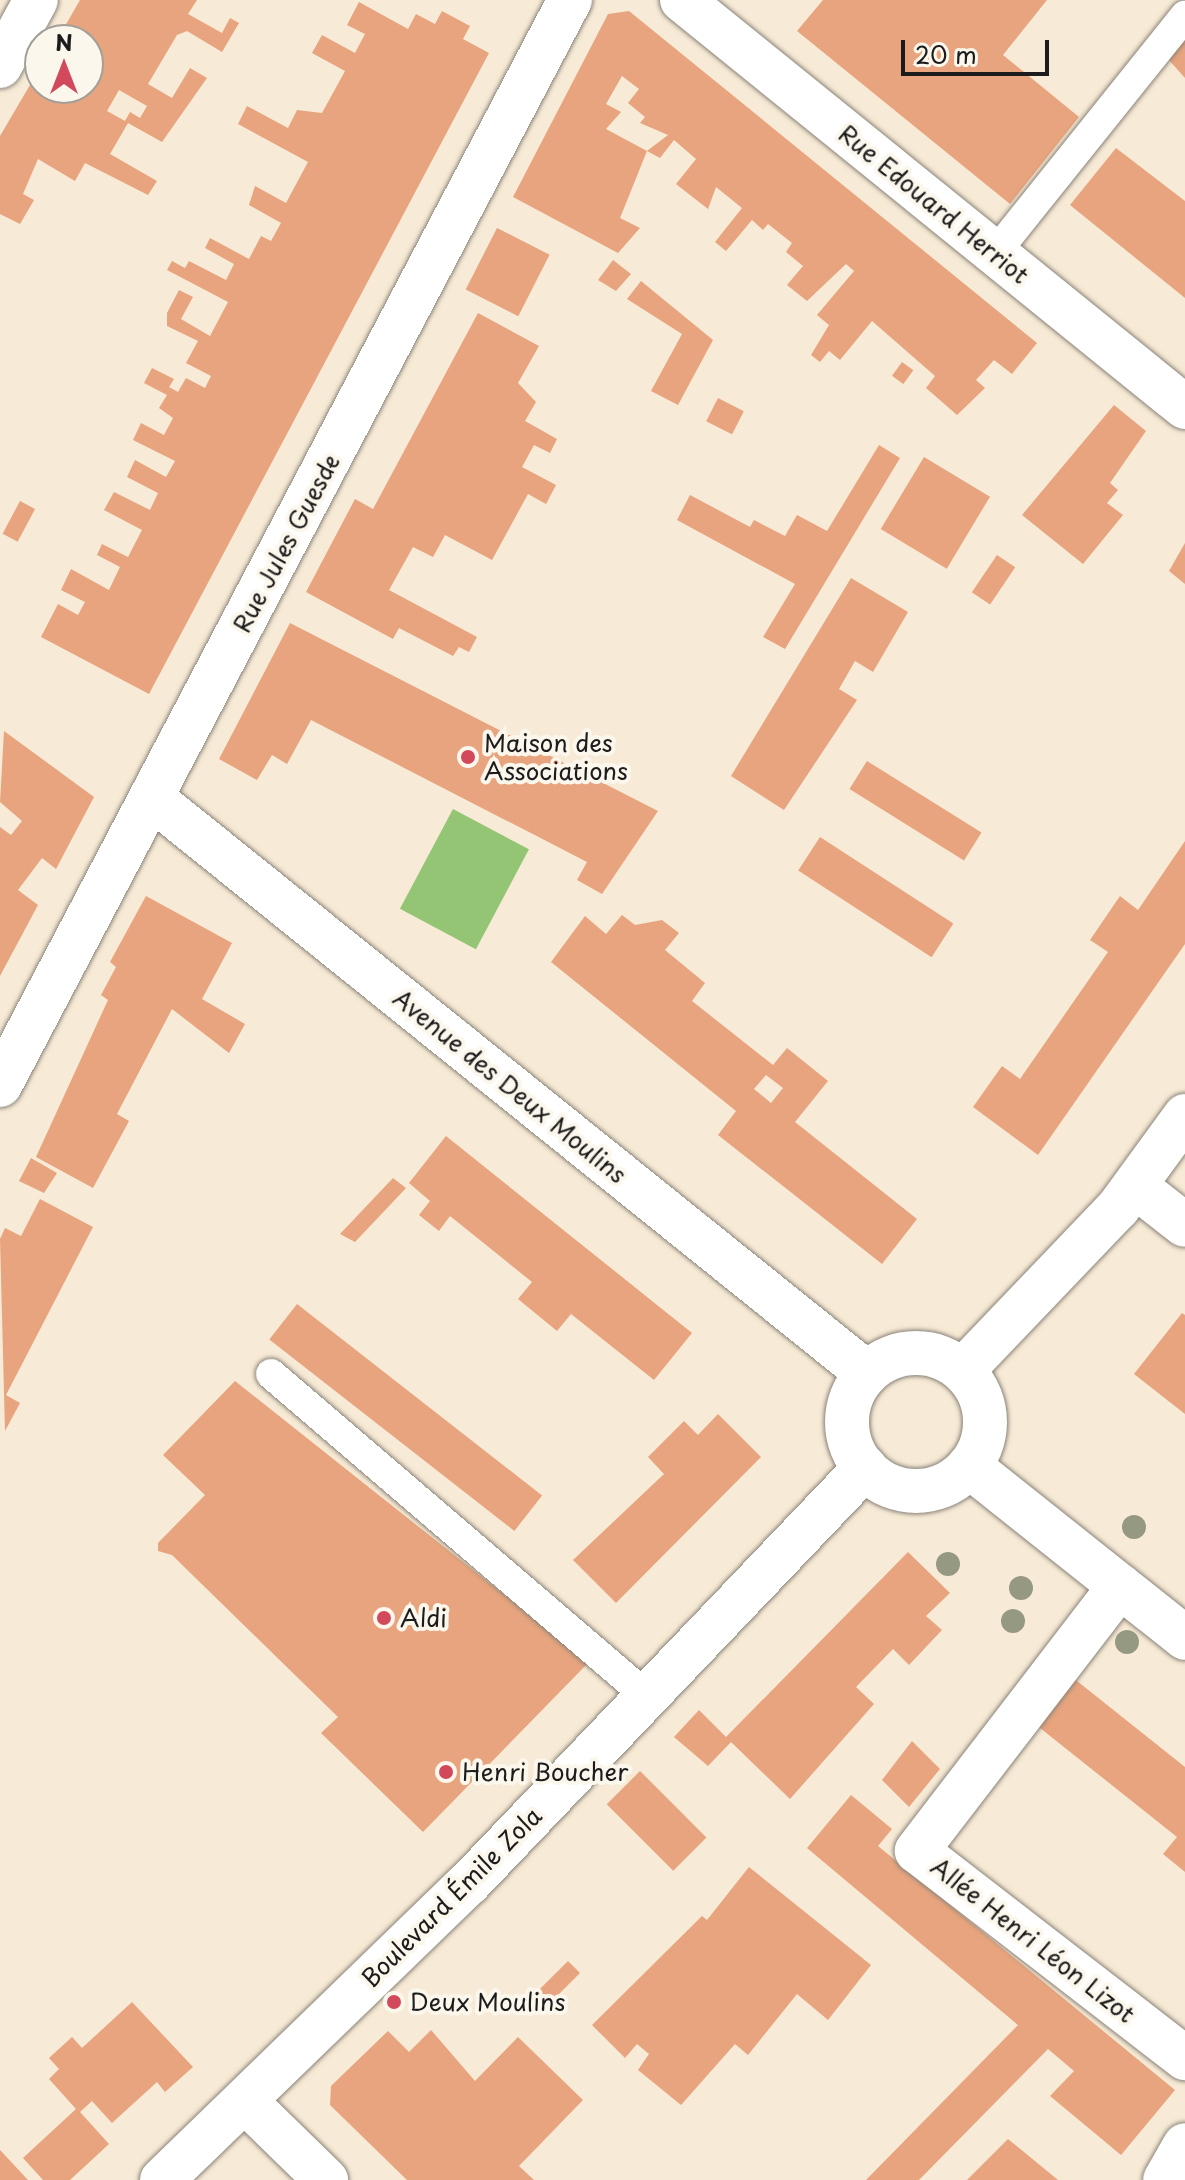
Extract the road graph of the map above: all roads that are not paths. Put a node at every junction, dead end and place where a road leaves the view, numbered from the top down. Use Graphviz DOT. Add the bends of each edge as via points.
graph roads {
  1 [pos="36,0"];
  2 [pos="570,0"];
  3 [pos="682,0"];
  4 [pos="1185,16"];
  5 [pos="0,66"];
  6 [pos="995,253"];
  7 [pos="1185,407"];
  8 [pos="153,799"];
  9 [pos="0,1085"];
  10 [pos="1185,1116"];
  11 [pos="1135,1186"];
  12 [pos="1185,1225"];
  13 [pos="963,1370"];
  14 [pos="867,1373"];
  15 [pos="271,1374"];
  16 [pos="969,1466"];
  17 [pos="865,1468"];
  18 [pos="1120,1586"];
  19 [pos="1185,1638"];
  20 [pos="649,1698"];
  21 [pos="1185,2058"];
  22 [pos="246,2102"];
  23 [pos="1185,2145"];
  24 [pos="162,2180"];
  25 [pos="326,2180"];
  26 [pos="1165,2180"];
  1 -- 5 [label="street"];
  2 -- 8 [label="street, Rue Jules Guesde"];
  3 -- 6 [label="street, Rue Edouard Herriot"];
  4 -- 6 [label="lane"];
  6 -- 7 [label="street, Rue Edouard Herriot"];
  8 -- 9 [label="street, Rue Jules Guesde"];
  8 -- 14 [label="street, Avenue des Deux Moulins"];
  10 -- 11 [label="street"];
  11 -- 12 [label="street"];
  11 -- 13 [label="street"];
  13 -- 14 [label="street" via="920,1352 897,1355"];
  13 -- 16 [label="street" via="982,1399 986,1423"];
  14 -- 17 [label="street" via="850,1403 847,1426"];
  15 -- 20 [label="lane"];
  16 -- 17 [label="street" via="951,1481 918,1491 884,1483"];
  16 -- 18 [label="street"];
  17 -- 20 [label="street, Boulevard Émile Zola"];
  18 -- 19 [label="street"];
  18 -- 21 [label="street, Allée Henri Léon Lizot" via="917,1851"];
  20 -- 22 [label="street, Boulevard Émile Zola"];
  22 -- 24 [label="street, Boulevard Émile Zola"];
  22 -- 25 [label="street"];
  23 -- 26 [label="street"];
}
